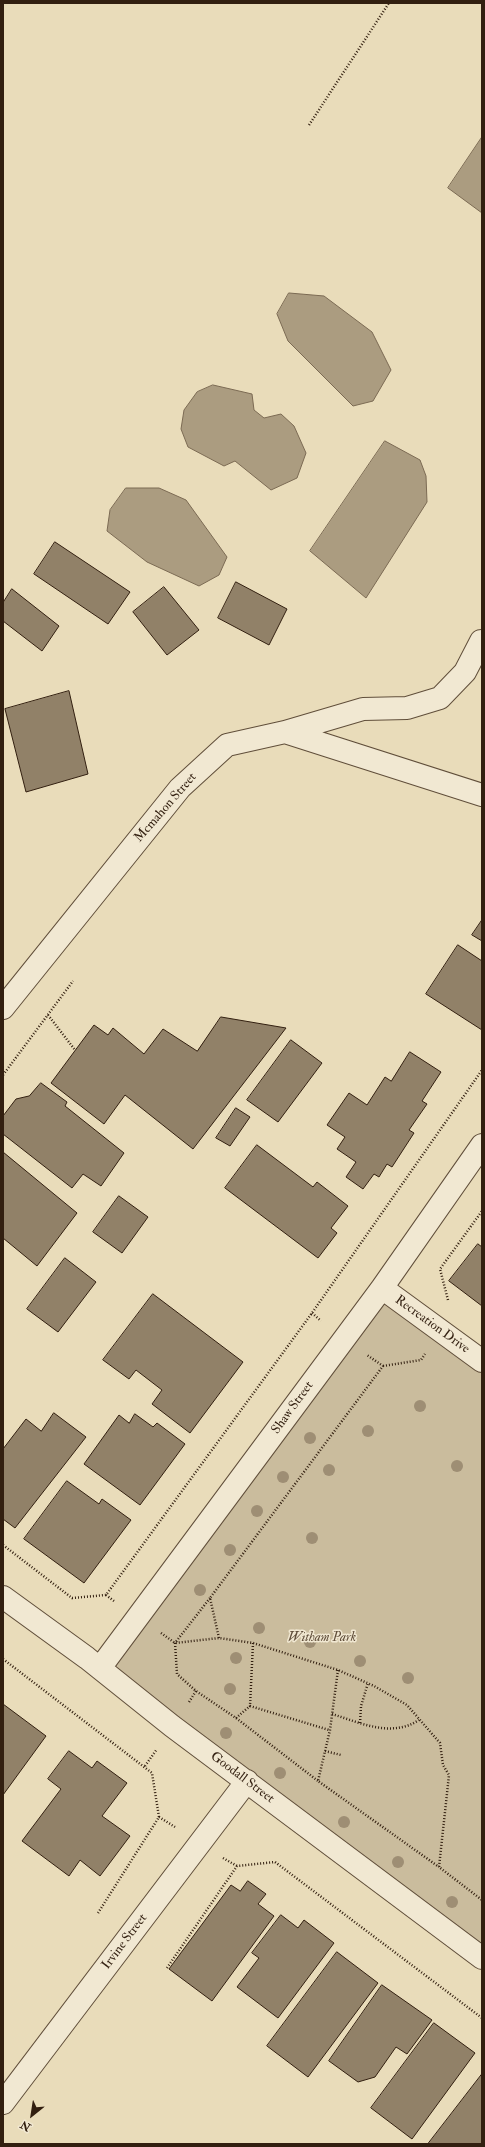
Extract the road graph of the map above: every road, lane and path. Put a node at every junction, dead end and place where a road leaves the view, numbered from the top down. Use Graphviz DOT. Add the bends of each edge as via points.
graph roads {
  1 [pos="389,3"];
  2 [pos="309,125"];
  3 [pos="481,641"];
  4 [pos="285,732"];
  5 [pos="482,795"];
  6 [pos="73,981"];
  7 [pos="3,1008"];
  8 [pos="48,1015"];
  9 [pos="75,1050"];
  10 [pos="482,1070"];
  11 [pos="3,1075"];
  12 [pos="482,1146"];
  13 [pos="482,1212"];
  14 [pos="382,1288"];
  15 [pos="449,1305"];
  16 [pos="441,1332"];
  17 [pos="344,1338"];
  18 [pos="482,1361"];
  19 [pos="382,1366"];
  20 [pos="3,1546"];
  21 [pos="3,1597"];
  22 [pos="210,1598"];
  23 [pos="139,1618"];
  24 [pos="220,1638"];
  25 [pos="175,1643"];
  26 [pos="253,1643"];
  27 [pos="3,1659"];
  28 [pos="100,1668"];
  29 [pos="338,1670"];
  30 [pos="368,1683"];
  31 [pos="250,1706"];
  32 [pos="332,1714"];
  33 [pos="236,1718"];
  34 [pos="419,1720"];
  35 [pos="360,1723"];
  36 [pos="330,1730"];
  37 [pos="325,1751"];
  38 [pos="341,1755"];
  39 [pos="247,1781"];
  40 [pos="318,1782"];
  41 [pos="439,1866"];
  42 [pos="482,1900"];
  43 [pos="98,1913"];
  44 [pos="482,1958"];
  45 [pos="167,1968"];
  46 [pos="482,2018"];
  47 [pos="3,2103"];
  1 -- 2 [label="path"];
  3 -- 4 [label="street, Mcmahon Street" via="465,672 440,698 407,708 363,709"];
  4 -- 5 [label="street"];
  4 -- 7 [label="street, Mcmahon Street" via="227,745 180,788"];
  6 -- 8 [label="path"];
  8 -- 9 [label="path"];
  8 -- 11 [label="path"];
  10 -- 20 [label="path" via="312,1313 106,1595 72,1598"];
  12 -- 14 [label="street, Shaw Street"];
  13 -- 15 [label="path" via="440,1269"];
  14 -- 16 [label="street, Recreation Drive"];
  14 -- 17 [label="street, Shaw Street"];
  16 -- 18 [label="street, Recreation Drive"];
  16 -- 19 [label="path" via="421,1360"];
  17 -- 19 [label="path"];
  17 -- 23 [label="street, Shaw Street"];
  19 -- 22 [label="path"];
  21 -- 28 [label="street, Goodall Street"];
  22 -- 24 [label="path"];
  22 -- 25 [label="path"];
  23 -- 25 [label="path"];
  23 -- 28 [label="street, Shaw Street"];
  24 -- 25 [label="path"];
  24 -- 26 [label="path"];
  25 -- 33 [label="path" via="177,1674 196,1691"];
  26 -- 29 [label="path"];
  26 -- 31 [label="path"];
  27 -- 43 [label="path" via="152,1773 159,1817"];
  28 -- 39 [label="street, Goodall Street" via="172,1726"];
  29 -- 30 [label="path"];
  29 -- 32 [label="path"];
  30 -- 34 [label="path" via="407,1705"];
  30 -- 35 [label="path" via="361,1706"];
  31 -- 33 [label="path"];
  31 -- 36 [label="path"];
  32 -- 35 [label="path"];
  32 -- 36 [label="path"];
  33 -- 40 [label="path"];
  34 -- 35 [label="path" via="402,1728 390,1730"];
  34 -- 41 [label="path" via="440,1743 443,1765 449,1775"];
  36 -- 37 [label="path"];
  37 -- 38 [label="path"];
  37 -- 40 [label="path"];
  39 -- 44 [label="street, Goodall Street"];
  39 -- 47 [label="street, Irvine Street"];
  40 -- 41 [label="path"];
  41 -- 42 [label="path"];
  45 -- 46 [label="path" via="237,1866 275,1862"];
}
